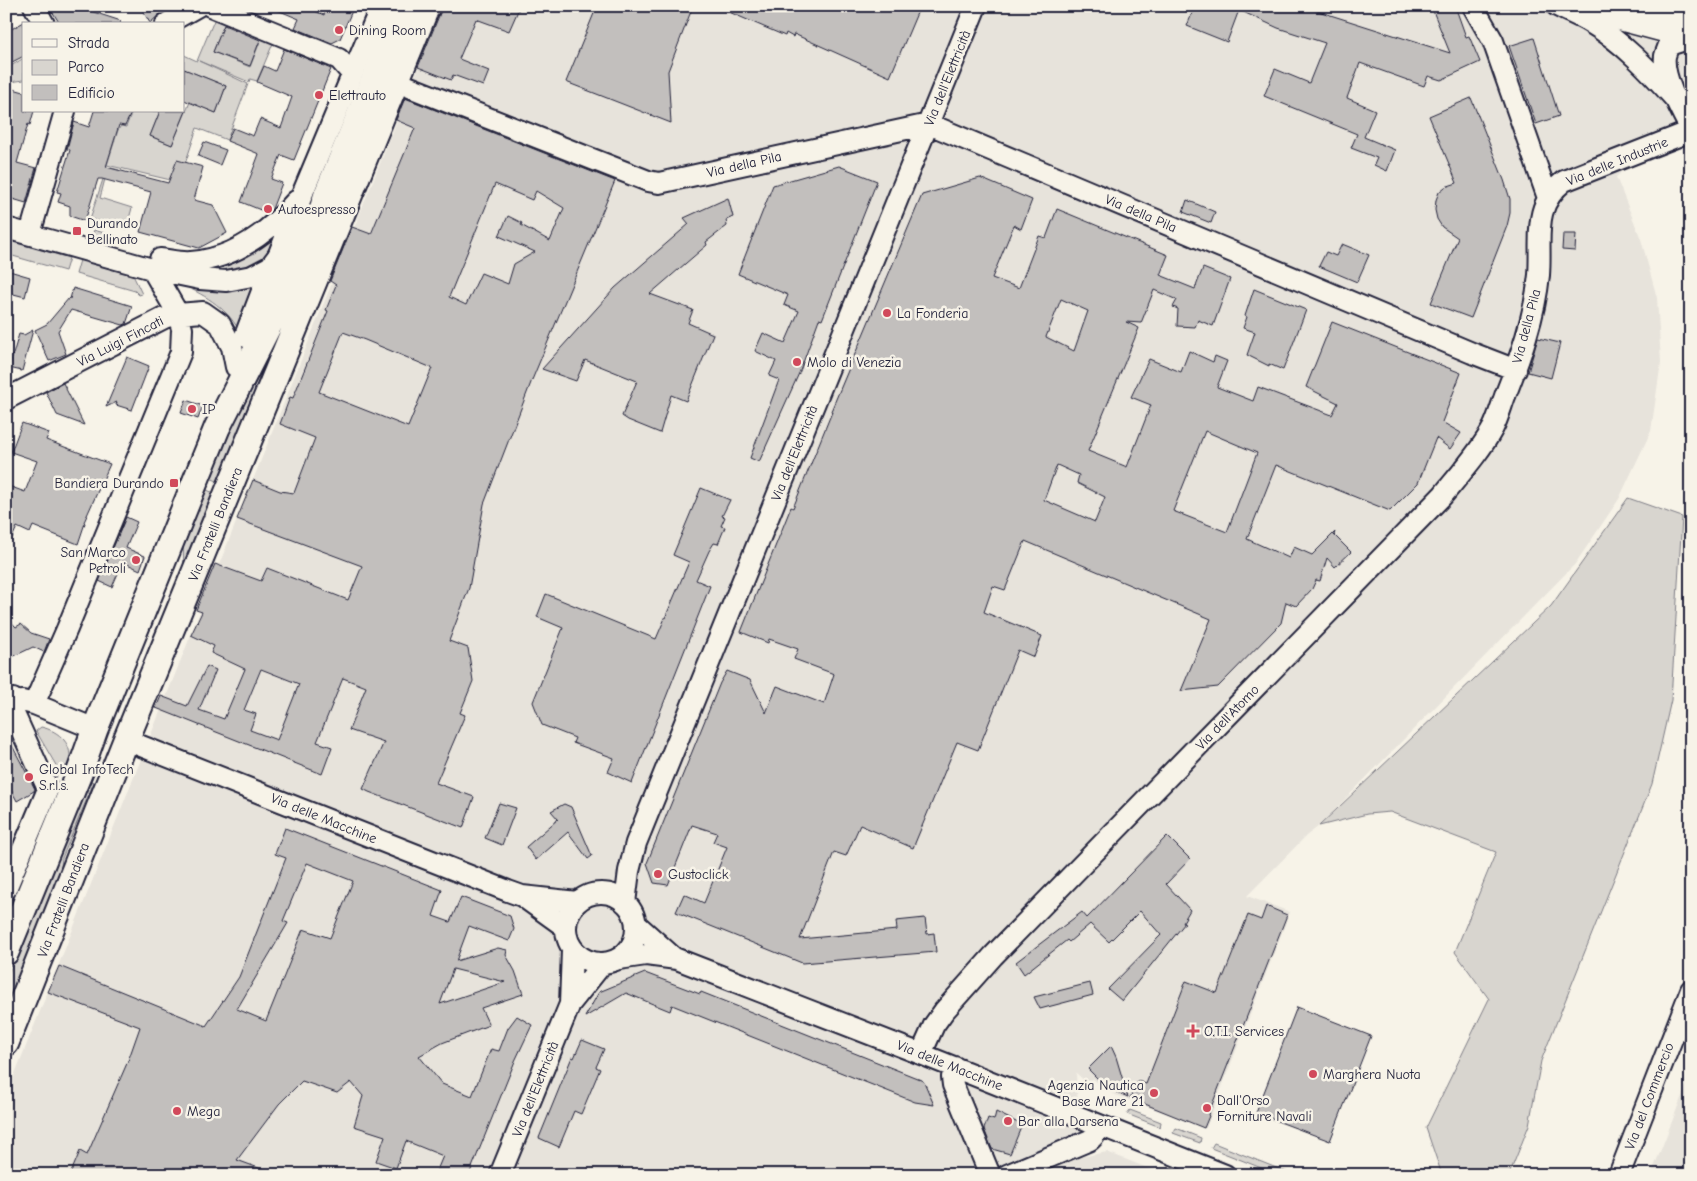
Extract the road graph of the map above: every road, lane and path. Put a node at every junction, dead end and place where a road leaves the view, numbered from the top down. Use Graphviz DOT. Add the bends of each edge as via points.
graph roads {
  1 [pos="34,6"];
  2 [pos="198,6"];
  3 [pos="210,6"];
  4 [pos="381,6"];
  5 [pos="404,6"];
  6 [pos="427,6"];
  7 [pos="976,6"];
  8 [pos="1473,6"];
  9 [pos="1557,6"];
  10 [pos="1582,6"];
  11 [pos="1654,6"];
  12 [pos="1691,16"];
  13 [pos="43,22"];
  14 [pos="170,22"];
  15 [pos="1691,36"];
  16 [pos="352,74"];
  17 [pos="397,82"];
  18 [pos="1676,100"];
  19 [pos="65,112"];
  20 [pos="929,124"];
  21 [pos="1691,130"];
  22 [pos="316,192"];
  23 [pos="1548,198"];
  24 [pos="6,228"];
  25 [pos="30,234"];
  26 [pos="101,255"];
  27 [pos="275,264"];
  28 [pos="152,269"];
  29 [pos="178,314"];
  30 [pos="236,367"];
  31 [pos="1516,370"];
  32 [pos="7,401"];
  33 [pos="217,428"];
  34 [pos="9,697"];
  35 [pos="34,704"];
  36 [pos="95,729"];
  37 [pos="126,740"];
  38 [pos="6,889"];
  39 [pos="522,896"];
  40 [pos="577,902"];
  41 [pos="625,903"];
  42 [pos="636,924"];
  43 [pos="565,927"];
  44 [pos="572,950"];
  45 [pos="6,952"];
  46 [pos="674,958"];
  47 [pos="610,961"];
  48 [pos="1691,990"];
  49 [pos="570,1004"];
  50 [pos="6,1043"];
  51 [pos="921,1054"];
  52 [pos="955,1067"];
  53 [pos="1100,1125"];
  54 [pos="500,1175"];
  55 [pos="990,1175"];
  56 [pos="1007,1175"];
  57 [pos="1225,1175"];
  58 [pos="1619,1175"];
  1 -- 13 [label="street"];
  2 -- 14 [label="street"];
  3 -- 16 [label="street" via="339,59"];
  4 -- 16 [label="street"];
  5 -- 22 [label="main road"];
  6 -- 17 [label="main road, Via Fratelli Bandiera"];
  7 -- 20 [label="street, Via dell'Elettricità"];
  8 -- 23 [label="street" via="1493,41"];
  9 -- 18 [label="street" via="1589,22 1628,51"];
  10 -- 15 [label="highway"];
  11 -- 12 [label="street"];
  15 -- 18 [label="street" via="1669,45 1665,56"];
  16 -- 22 [label="street"];
  17 -- 20 [label="street, Via della Pila" via="659,183"];
  17 -- 37 [label="main road, Via Fratelli Bandiera"];
  18 -- 21 [label="street"];
  19 -- 25 [label="street"];
  20 -- 31 [label="street, Via della Pila"];
  20 -- 41 [label="street, Via dell'Elettricità" via="636,843"];
  21 -- 23 [label="street, Via delle Industrie" via="1564,181"];
  22 -- 26 [label="street" via="251,242 206,260 189,262"];
  22 -- 27 [label="main road"];
  22 -- 33 [label="main road" via="313,238"];
  23 -- 31 [label="street, Via della Pila" via="1541,216 1536,296"];
  24 -- 25 [label="street"];
  25 -- 26 [label="street"];
  26 -- 28 [label="street"];
  27 -- 28 [label="street" via="252,276 226,281"];
  27 -- 30 [label="main road"];
  28 -- 29 [label="street"];
  29 -- 30 [label="street, Via Luigi Fincati" via="204,312 220,324 232,347"];
  29 -- 32 [label="street, Via Luigi Fincati" via="164,318"];
  29 -- 35 [label="street" via="182,329 181,352"];
  30 -- 33 [label="main road"];
  31 -- 51 [label="street, Via dell'Atomo" via="1493,428 1443,496 992,956 944,1011"];
  33 -- 36 [label="main road"];
  34 -- 35 [label="street"];
  34 -- 38 [label="street" via="48,789"];
  35 -- 36 [label="street"];
  36 -- 37 [label="main road"];
  36 -- 45 [label="main road"];
  37 -- 39 [label="street, Via delle Macchine"];
  37 -- 50 [label="main road, Via Fratelli Bandiera"];
  39 -- 40 [label="street, Via delle Macchine"];
  39 -- 43 [label="street, Via delle Macchine"];
  40 -- 41 [label="street" via="591,894 602,893 614,895"];
  40 -- 43 [label="street" via="567,916"];
  41 -- 42 [label="street"];
  42 -- 46 [label="street, Via delle Macchine"];
  42 -- 47 [label="street" via="628,952"];
  43 -- 44 [label="street"];
  44 -- 47 [label="street" via="586,961"];
  44 -- 49 [label="street, Via dell'Elettricità"];
  46 -- 47 [label="street, Via delle Macchine" via="646,955"];
  46 -- 51 [label="street, Via delle Macchine"];
  47 -- 49 [label="street, Via dell'Elettricità"];
  48 -- 58 [label="street, Via del Commercio"];
  49 -- 54 [label="street, Via dell'Elettricità"];
  51 -- 52 [label="street, Via delle Macchine"];
  52 -- 53 [label="street, Via delle Macchine"];
  52 -- 55 [label="street" via="953,1085"];
  53 -- 56 [label="street" via="1090,1140"];
  53 -- 57 [label="street, Via delle Macchine"];
}
